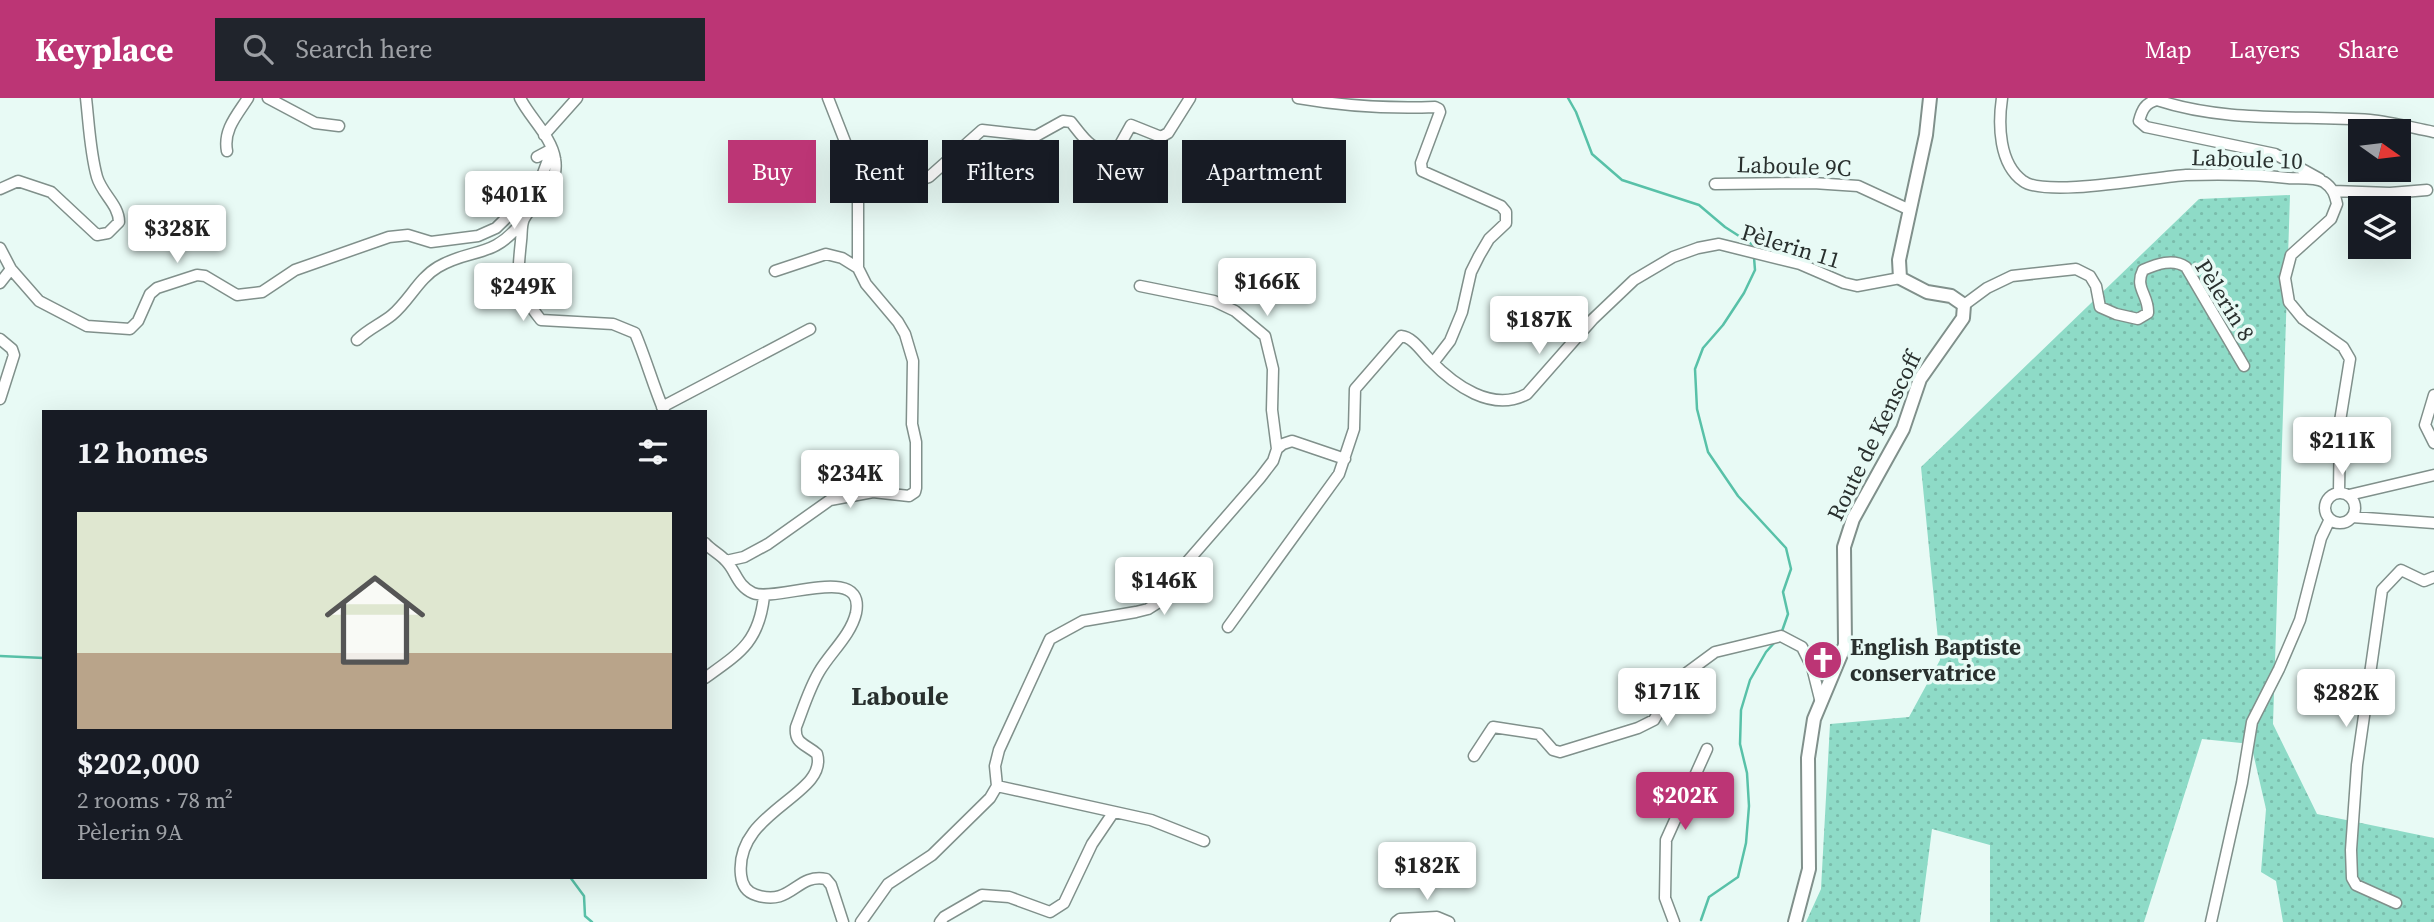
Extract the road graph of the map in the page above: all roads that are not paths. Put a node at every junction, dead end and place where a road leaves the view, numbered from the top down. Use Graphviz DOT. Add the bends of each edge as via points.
graph roads {
  1 [pos="86,98"];
  2 [pos="248,98"];
  3 [pos="268,98"];
  4 [pos="520,98"];
  5 [pos="577,98"];
  6 [pos="828,98"];
  7 [pos="1190,98"];
  8 [pos="1298,98"];
  9 [pos="1930,98"];
  10 [pos="2002,98"];
  11 [pos="339,126"];
  12 [pos="2434,132"];
  13 [pos="544,135"];
  14 [pos="844,140"];
  15 [pos="552,149"];
  16 [pos="227,151"];
  17 [pos="537,157"];
  18 [pos="928,177"];
  19 [pos="2323,181"];
  20 [pos="1715,184"];
  21 [pos="0,189"];
  22 [pos="2427,190"];
  23 [pos="2333,191"];
  24 [pos="858,203"];
  25 [pos="1910,210"];
  26 [pos="523,221"];
  27 [pos="0,248"];
  28 [pos="858,268"];
  29 [pos="11,269"];
  30 [pos="775,271"];
  31 [pos="1899,278"];
  32 [pos="0,283"];
  33 [pos="1140,286"];
  34 [pos="1964,305"];
  35 [pos="810,328"];
  36 [pos="0,339"];
  37 [pos="358,340"];
  38 [pos="1433,363"];
  39 [pos="2244,366"];
  40 [pos="2434,395"];
  41 [pos="0,399"];
  42 [pos="663,409"];
  43 [pos="2434,443"];
  44 [pos="1277,449"];
  45 [pos="1345,459"];
  46 [pos="2434,475"];
  47 [pos="2344,494"];
  48 [pos="2352,517"];
  49 [pos="2330,519"];
  50 [pos="2434,523"];
  51 [pos="707,545"];
  52 [pos="726,561"];
  53 [pos="2434,577"];
  54 [pos="764,596"];
  55 [pos="1228,627"];
  56 [pos="707,677"];
  57 [pos="1822,704"];
  58 [pos="1707,749"];
  59 [pos="1474,756"];
  60 [pos="996,786"];
  61 [pos="1113,813"];
  62 [pos="1204,841"];
  63 [pos="2396,903"];
  64 [pos="843,922"];
  65 [pos="861,922"];
  66 [pos="940,922"];
  67 [pos="1396,922"];
  68 [pos="1449,922"];
  69 [pos="1674,922"];
  70 [pos="1795,922"];
  71 [pos="2211,922"];
  1 -- 21 [label="street" via="97,179 119,213 119,222 108,233 97,235 51,192 18,181"];
  2 -- 16 [label="street" via="226,135"];
  3 -- 11 [label="street" via="315,123"];
  4 -- 13 [label="street"];
  5 -- 13 [label="street"];
  6 -- 14 [label="street"];
  7 -- 18 [label="street" via="1168,133 1161,137 1131,125 1116,152 1098,151 1071,122 1063,121 1036,136 982,130"];
  8 -- 38 [label="street" via="1344,106 1439,109 1422,171 1506,212 1506,223 1489,239 1471,272 1450,341"];
  9 -- 25 [label="main road"];
  10 -- 19 [label="street, Laboule 10" via="2002,141 2008,167 2025,184 2088,186 2184,175"];
  12 -- 19 [label="street" via="2372,120 2216,114 2157,100 2148,102 2142,111 2139,121 2146,127 2274,154"];
  13 -- 15 [label="street"];
  15 -- 17 [label="street"];
  15 -- 26 [label="street" via="555,173 550,186"];
  15 -- 29 [label="street" via="538,187 496,228 478,236 431,242 401,234 295,270 262,292 237,295 197,275 157,288 130,329 87,326 39,301"];
  19 -- 23 [label="street, Laboule 10"];
  20 -- 25 [label="street, Laboule 9C" via="1858,186"];
  22 -- 23 [label="street"];
  23 -- 47 [label="street" via="2337,204 2331,219 2291,255 2285,278 2289,302 2303,319 2343,347 2350,359 2340,421"];
  24 -- 28 [label="street"];
  25 -- 31 [label="main road"];
  26 -- 37 [label="street" via="493,248 433,270 393,314"];
  26 -- 42 [label="street" via="517,274 525,300 541,320 613,324 635,333"];
  27 -- 29 [label="street"];
  28 -- 30 [label="street" via="826,254"];
  28 -- 52 [label="street" via="898,322 910,349 917,479 912,495 873,492 830,499 768,544"];
  29 -- 32 [label="street"];
  31 -- 34 [label="main road"];
  31 -- 38 [label="street, Pèlerin 11" via="1857,286 1800,264 1719,244 1673,257 1634,280 1527,394 1515,401 1485,398 1459,385"];
  33 -- 44 [label="street" via="1214,301 1235,311 1265,336 1273,369"];
  34 -- 39 [label="street, Pèlerin 8" via="2012,276 2076,269 2090,276 2100,307 2138,319 2149,308 2139,284 2143,270 2179,262"];
  34 -- 57 [label="main road, Route de Kenscoff" via="1963,318 1920,379 1903,429 1853,519 1844,547 1846,645"];
  35 -- 42 [label="street"];
  36 -- 41 [label="street" via="14,355"];
  38 -- 45 [label="street, Pèlerin 11" via="1409,338 1401,336 1355,389 1354,429"];
  40 -- 43 [label="street" via="2425,425"];
  44 -- 45 [label="street" via="1292,441"];
  44 -- 60 [label="street" via="1260,478 1195,552 1159,602 1136,612 1083,621 1050,639 999,750"];
  45 -- 55 [label="street" via="1328,490"];
  46 -- 47 [label="street"];
  47 -- 48 [label="street" via="2354,503"];
  47 -- 49 [label="street" via="2330,497 2325,506"];
  48 -- 49 [label="street" via="2339,523"];
  48 -- 50 [label="street"];
  49 -- 71 [label="street" via="2300,620 2252,722"];
  51 -- 52 [label="street"];
  52 -- 54 [label="street" via="736,579"];
  53 -- 63 [label="street" via="2424,581 2401,570 2382,590 2357,765 2352,878 2361,889"];
  54 -- 56 [label="street" via="754,634 738,654"];
  54 -- 64 [label="street" via="843,588 852,594 856,613 818,673 796,727 798,742 817,754 817,765 800,792 752,831 742,854 741,877 749,892 768,898 787,894 805,881 826,879"];
  57 -- 59 [label="street" via="1801,647 1781,636 1715,652 1677,680 1654,720 1638,728 1560,752 1539,734 1493,727"];
  57 -- 70 [label="main road, Route de Kenscoff" via="1814,719 1808,758 1809,869"];
  58 -- 69 [label="street" via="1666,840 1665,898"];
  60 -- 61 [label="street"];
  60 -- 65 [label="street" via="990,798 932,855 888,884"];
  61 -- 62 [label="street" via="1151,820"];
  61 -- 66 [label="street" via="1092,844 1064,903 1050,912 1009,897 982,895"];
  67 -- 68 [label="street" via="1437,917"];
}
